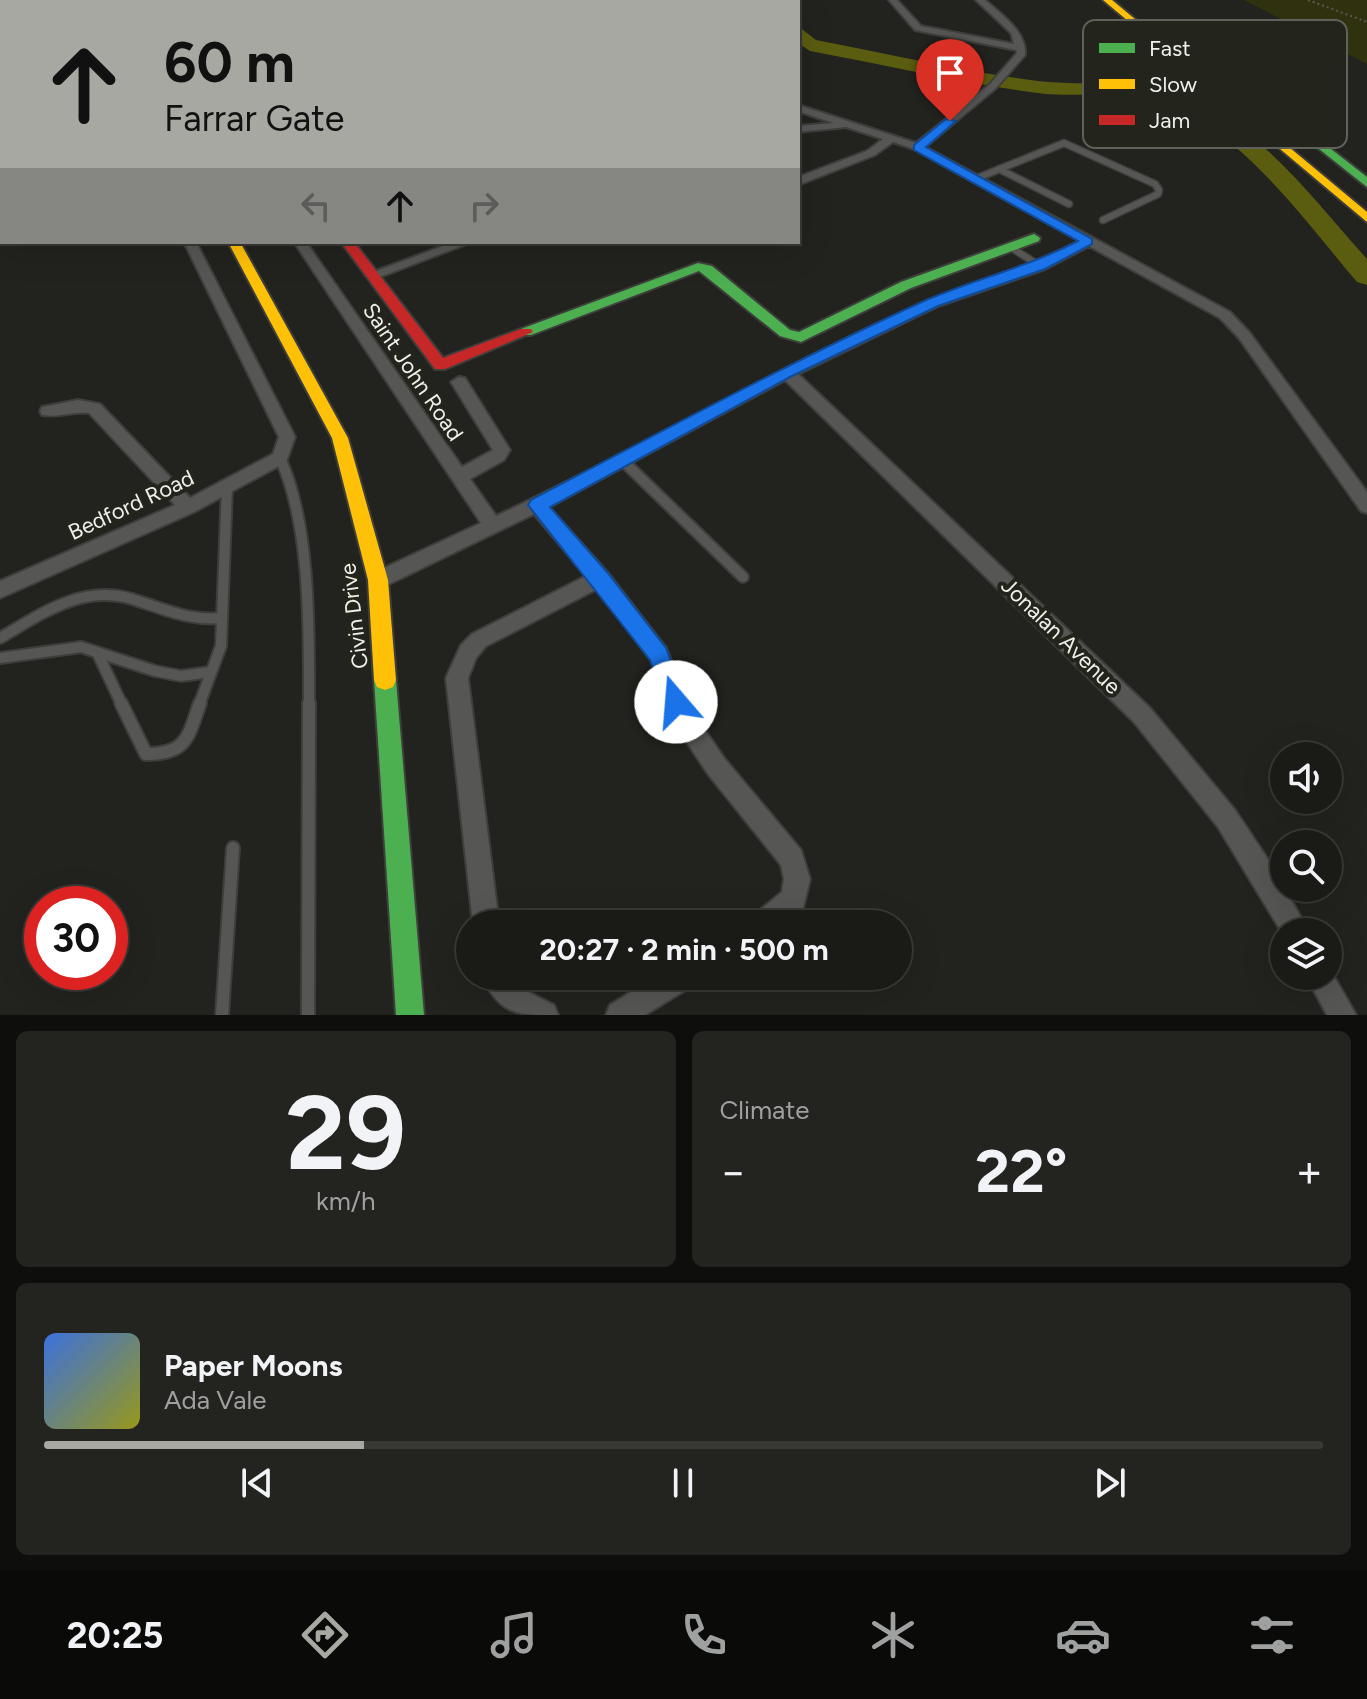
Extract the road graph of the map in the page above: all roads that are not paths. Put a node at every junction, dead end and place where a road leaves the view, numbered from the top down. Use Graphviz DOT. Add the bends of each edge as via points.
graph roads {
  1 [pos="893,0"];
  2 [pos="980,0"];
  3 [pos="1107,0"];
  4 [pos="1133,0"];
  5 [pos="1131,20"];
  6 [pos="1159,20"];
  7 [pos="1022,48"];
  8 [pos="800,109"];
  9 [pos="849,124"];
  10 [pos="800,129"];
  11 [pos="892,138"];
  12 [pos="918,147"];
  13 [pos="1284,148"];
  14 [pos="1323,148"];
  15 [pos="999,169"];
  16 [pos="975,179"];
  17 [pos="800,180"];
  18 [pos="1367,183"];
  19 [pos="1069,204"];
  20 [pos="1367,218"];
  21 [pos="1103,220"];
  22 [pos="1034,238"];
  23 [pos="1087,242"];
  24 [pos="191,244"];
  25 [pos="235,244"];
  26 [pos="301,244"];
  27 [pos="349,244"];
  28 [pos="460,244"];
  29 [pos="1012,248"];
  30 [pos="1040,266"];
  31 [pos="372,275"];
  32 [pos="787,373"];
  33 [pos="459,382"];
  34 [pos="48,411"];
  35 [pos="280,458"];
  36 [pos="621,459"];
  37 [pos="458,477"];
  38 [pos="227,487"];
  39 [pos="537,505"];
  40 [pos="1367,506"];
  41 [pos="188,507"];
  42 [pos="492,525"];
  43 [pos="743,577"];
  44 [pos="600,578"];
  45 [pos="378,580"];
  46 [pos="0,590"];
  47 [pos="222,618"];
  48 [pos="0,638"];
  49 [pos="98,654"];
  50 [pos="0,658"];
  51 [pos="210,672"];
  52 [pos="233,848"];
  53 [pos="484,910"];
  54 [pos="780,910"];
  55 [pos="1288,918"];
  56 [pos="505,990"];
  57 [pos="660,990"];
  58 [pos="1328,990"];
  59 [pos="222,1015"];
  60 [pos="308,1015"];
  61 [pos="410,1015"];
  62 [pos="544,1015"];
  63 [pos="620,1015"];
  64 [pos="1342,1015"];
  1 -- 7 [label="street" via="918,28"];
  2 -- 7 [label="street" via="1015,32"];
  3 -- 5 [label="main road"];
  4 -- 6 [label="main road"];
  7 -- 12 [label="street" via="1009,71"];
  8 -- 9 [label="street"];
  9 -- 10 [label="street"];
  9 -- 11 [label="street"];
  11 -- 12 [label="street"];
  11 -- 17 [label="street" via="871,153"];
  12 -- 16 [label="street"];
  13 -- 20 [label="main road"];
  14 -- 18 [label="main road"];
  15 -- 16 [label="lane"];
  15 -- 19 [label="lane"];
  15 -- 21 [label="lane" via="1064,143 1159,190"];
  16 -- 23 [label="street"];
  22 -- 29 [label="main road"];
  23 -- 30 [label="street"];
  23 -- 40 [label="street" via="1233,323"];
  24 -- 35 [label="street" via="287,437"];
  25 -- 45 [label="main road, Civin Drive" via="340,438"];
  26 -- 37 [label="street, Saint John Road"];
  27 -- 31 [label="main road"];
  28 -- 31 [label="street"];
  29 -- 30 [label="lane"];
  29 -- 31 [label="main road" via="906,285 798,338 707,269 695,267 440,365"];
  30 -- 32 [label="street" via="933,303"];
  32 -- 36 [label="street"];
  32 -- 55 [label="street, Jonalan Avenue" via="1142,715 1238,831"];
  33 -- 37 [label="street" via="502,450"];
  34 -- 41 [label="street" via="94,408"];
  35 -- 38 [label="street, Bedford Road"];
  35 -- 60 [label="lane" via="294,488 309,622"];
  36 -- 39 [label="street"];
  36 -- 43 [label="lane"];
  37 -- 42 [label="street, Saint John Road"];
  38 -- 41 [label="street, Bedford Road"];
  38 -- 47 [label="lane"];
  39 -- 42 [label="street"];
  39 -- 44 [label="street"];
  41 -- 46 [label="street, Bedford Road"];
  42 -- 45 [label="street"];
  44 -- 53 [label="street" via="479,640 457,678"];
  44 -- 54 [label="street" via="659,655 692,732 792,859 794,899"];
  45 -- 61 [label="main road, Civin Drive"];
  47 -- 48 [label="lane" via="192,622 101,593 68,603"];
  47 -- 51 [label="lane" via="221,646"];
  49 -- 50 [label="lane" via="69,647"];
  49 -- 51 [label="lane" via="181,676"];
  49 -- 51 [label="lane" via="146,754 169,754 186,741"];
  52 -- 59 [label="lane"];
  56 -- 62 [label="street"];
  57 -- 63 [label="street"];
  58 -- 64 [label="street"];
}
